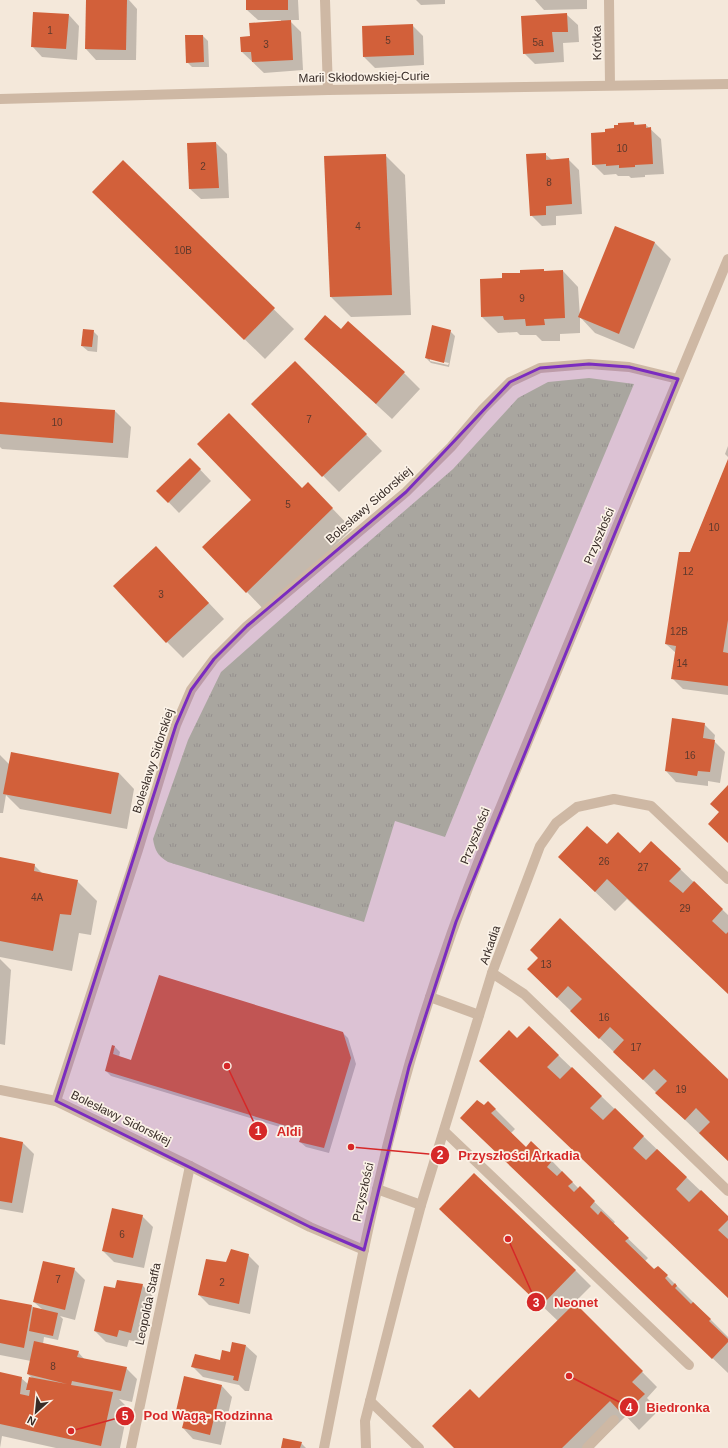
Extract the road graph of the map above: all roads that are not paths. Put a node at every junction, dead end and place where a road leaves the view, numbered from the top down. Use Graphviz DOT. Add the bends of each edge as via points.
graph roads {
  1 [pos="325,0"];
  2 [pos="609,0"];
  3 [pos="728,84"];
  4 [pos="610,85"];
  5 [pos="328,90"];
  6 [pos="0,100"];
  7 [pos="728,259"];
  8 [pos="725,276"];
  9 [pos="678,379"];
  10 [pos="728,879"];
  11 [pos="492,973"];
  12 [pos="430,997"];
  13 [pos="480,1015"];
  14 [pos="0,1090"];
  15 [pos="56,1101"];
  16 [pos="444,1131"];
  17 [pos="190,1166"];
  18 [pos="377,1189"];
  19 [pos="728,1191"];
  20 [pos="421,1205"];
  21 [pos="364,1250"];
  22 [pos="689,1365"];
  23 [pos="370,1401"];
  24 [pos="614,1420"];
  25 [pos="131,1448"];
  26 [pos="324,1448"];
  27 [pos="366,1448"];
  28 [pos="419,1448"];
  29 [pos="587,1448"];
  1 -- 5 [label="street"];
  2 -- 4 [label="street, Krótka"];
  3 -- 4 [label="street, Marii Skłodowskiej-Curie"];
  4 -- 5 [label="street, Marii Skłodowskiej-Curie"];
  5 -- 6 [label="street, Marii Skłodowskiej-Curie"];
  7 -- 8 [label="street, Przyszłości"];
  8 -- 9 [label="street, Przyszłości"];
  9 -- 12 [label="street, Przyszłości" via="487,840"];
  9 -- 15 [label="street, Bolesławy Sidorskiej" via="629,367 589,364 540,368 510,382 406,492 247,626 214,659 191,690 176,725"];
  10 -- 11 [label="street, Arkadia" via="651,806 614,799 577,807 556,823 540,846"];
  11 -- 13 [label="street"];
  11 -- 19 [label="street, Arkadia" via="524,994"];
  12 -- 13 [label="street"];
  12 -- 18 [label="street, Przyszłości"];
  13 -- 16 [label="street"];
  14 -- 15 [label="street"];
  15 -- 17 [label="street, Bolesławy Sidorskiej"];
  16 -- 20 [label="street"];
  16 -- 22 [label="street"];
  17 -- 21 [label="street, Bolesławy Sidorskiej" via="310,1227"];
  17 -- 25 [label="street, Leopolda Staffa"];
  18 -- 20 [label="street"];
  18 -- 21 [label="street, Przyszłości"];
  20 -- 23 [label="street"];
  21 -- 26 [label="street, Przyszłości"];
  23 -- 27 [label="street" via="365,1421"];
  23 -- 28 [label="street"];
  24 -- 29 [label="street"];
}
